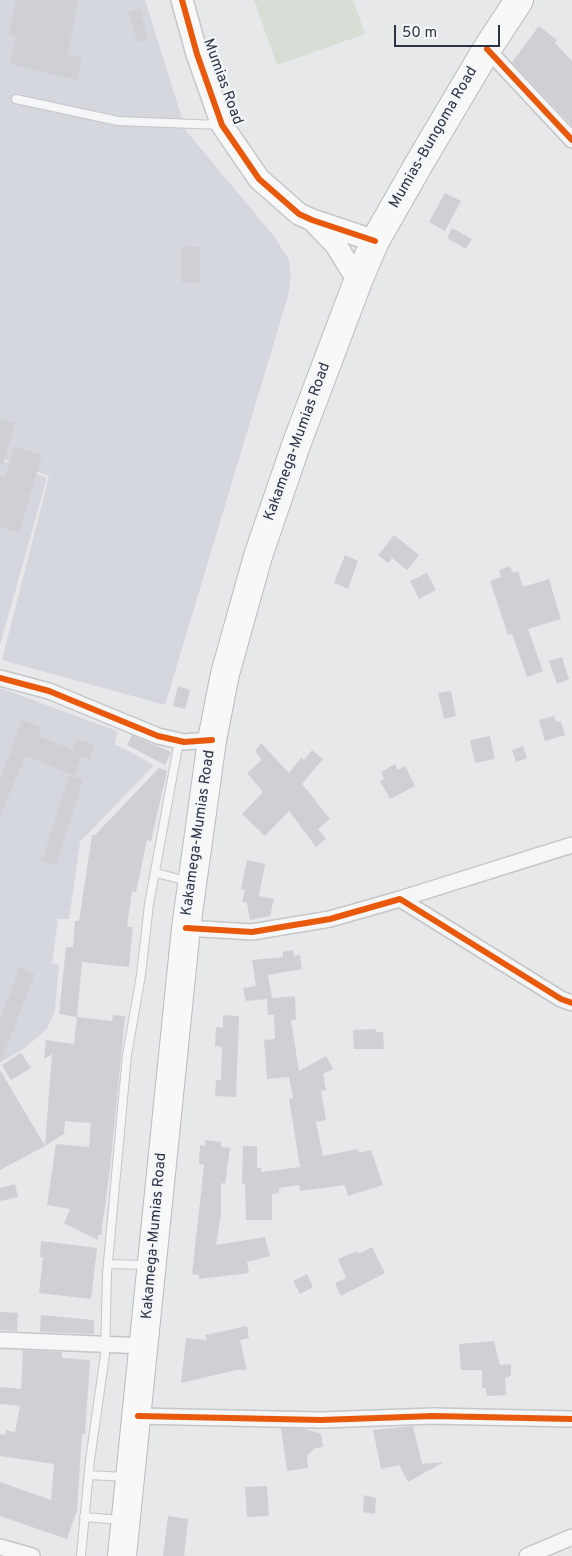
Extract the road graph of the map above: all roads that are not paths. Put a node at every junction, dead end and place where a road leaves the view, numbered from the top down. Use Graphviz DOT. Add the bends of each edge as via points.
graph roads {
  1 [pos="182,0"];
  2 [pos="519,0"];
  3 [pos="486,49"];
  4 [pos="16,99"];
  5 [pos="222,125"];
  6 [pos="572,140"];
  7 [pos="312,220"];
  8 [pos="375,241"];
  9 [pos="358,281"];
  10 [pos="0,678"];
  11 [pos="212,740"];
  12 [pos="179,742"];
  13 [pos="572,845"];
  14 [pos="156,873"];
  15 [pos="191,882"];
  16 [pos="400,899"];
  17 [pos="186,928"];
  18 [pos="572,1003"];
  19 [pos="108,1264"];
  20 [pos="151,1265"];
  21 [pos="0,1340"];
  22 [pos="104,1345"];
  23 [pos="145,1346"];
  24 [pos="138,1416"];
  25 [pos="572,1418"];
  26 [pos="89,1475"];
  27 [pos="131,1477"];
  28 [pos="84,1517"];
  29 [pos="127,1521"];
  30 [pos="572,1537"];
  31 [pos="0,1547"];
  32 [pos="32,1556"];
  33 [pos="81,1556"];
  34 [pos="122,1556"];
  35 [pos="527,1556"];
  1 -- 5 [label="street, Mumias Road"];
  2 -- 3 [label="highway, Mumias-Bungoma Road"];
  3 -- 6 [label="street"];
  3 -- 8 [label="highway, Mumias-Bungoma Road"];
  4 -- 5 [label="lane" via="118,121"];
  5 -- 7 [label="street, Mumias Road" via="259,180 287,205"];
  7 -- 8 [label="street, Mumias Road"];
  7 -- 9 [label="street, Mumias Road" via="336,244"];
  8 -- 9 [label="highway, Mumias-Bungoma Road"];
  9 -- 11 [label="highway, Kakamega-Mumias Road" via="258,556 225,674"];
  10 -- 12 [label="street" via="50,691"];
  11 -- 12 [label="street"];
  11 -- 15 [label="highway, Kakamega-Mumias Road"];
  12 -- 14 [label="lane"];
  13 -- 16 [label="street"];
  14 -- 15 [label="lane"];
  14 -- 19 [label="lane" via="127,1055"];
  15 -- 17 [label="highway, Kakamega-Mumias Road"];
  16 -- 17 [label="street" via="330,919 252,932"];
  16 -- 18 [label="street"];
  17 -- 20 [label="highway, Kakamega-Mumias Road"];
  19 -- 20 [label="lane"];
  19 -- 22 [label="lane"];
  20 -- 23 [label="highway, Kakamega-Mumias Road"];
  21 -- 22 [label="street"];
  22 -- 23 [label="street"];
  22 -- 26 [label="lane"];
  23 -- 24 [label="highway, Kakamega-Mumias Road"];
  24 -- 25 [label="street" via="321,1420 433,1416"];
  24 -- 27 [label="highway, Kakamega-Mumias Road"];
  26 -- 27 [label="lane"];
  26 -- 28 [label="lane"];
  27 -- 29 [label="highway, Kakamega-Mumias Road"];
  28 -- 29 [label="lane"];
  28 -- 33 [label="lane"];
  29 -- 34 [label="highway, Kakamega-Mumias Road"];
  30 -- 35 [label="street"];
  31 -- 32 [label="street"];
}
